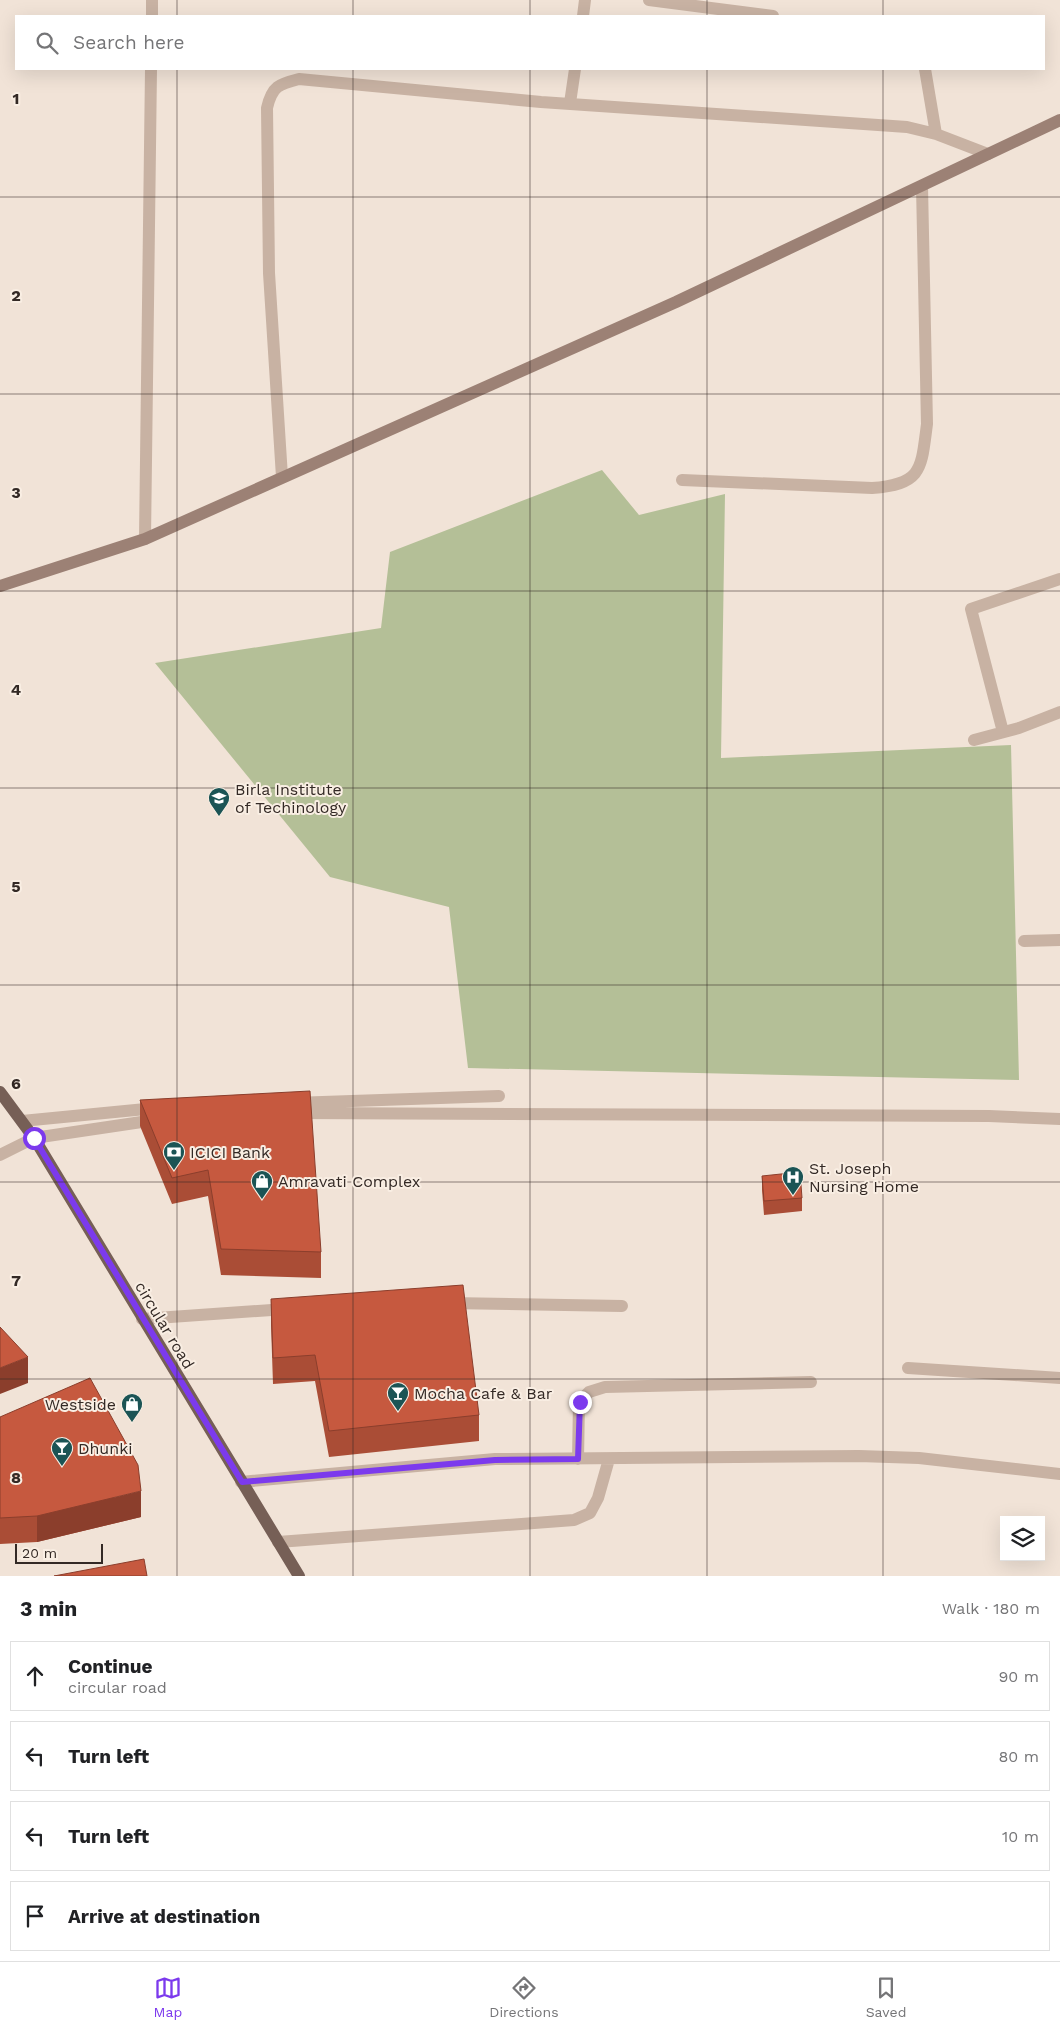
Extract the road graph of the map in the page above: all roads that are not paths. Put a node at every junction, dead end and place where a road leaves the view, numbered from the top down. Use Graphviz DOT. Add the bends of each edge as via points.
graph roads {
  1 [pos="152,0"];
  2 [pos="585,0"];
  3 [pos="649,0"];
  4 [pos="152,15"];
  5 [pos="583,15"];
  6 [pos="765,15"];
  7 [pos="151,70"];
  8 [pos="575,70"];
  9 [pos="925,70"];
  10 [pos="570,103"];
  11 [pos="1060,120"];
  12 [pos="936,134"];
  13 [pos="988,154"];
  14 [pos="922,186"];
  15 [pos="282,477"];
  16 [pos="682,480"];
  17 [pos="145,539"];
  18 [pos="1060,579"];
  19 [pos="0,586"];
  20 [pos="1060,712"];
  21 [pos="1003,732"];
  22 [pos="974,740"];
  23 [pos="1060,940"];
  24 [pos="1024,941"];
  25 [pos="0,1092"];
  26 [pos="499,1096"];
  27 [pos="168,1107"];
  28 [pos="1060,1118"];
  29 [pos="163,1120"];
  30 [pos="22,1121"];
  31 [pos="34,1138"];
  32 [pos="0,1155"];
  33 [pos="432,1304"];
  34 [pos="622,1306"];
  35 [pos="301,1309"];
  36 [pos="142,1319"];
  37 [pos="908,1368"];
  38 [pos="1060,1378"];
  39 [pos="811,1382"];
  40 [pos="578,1459"];
  41 [pos="609,1459"];
  42 [pos="1060,1474"];
  43 [pos="242,1482"];
  44 [pos="278,1542"];
  45 [pos="299,1576"];
  1 -- 4 [label="street"];
  2 -- 5 [label="street"];
  3 -- 6 [label="street"];
  7 -- 17 [label="street"];
  8 -- 10 [label="street"];
  9 -- 12 [label="street"];
  10 -- 12 [label="street" via="907,127"];
  10 -- 15 [label="street" via="300,79 282,83 270,93 267,108 269,273"];
  11 -- 13 [label="main road"];
  12 -- 13 [label="street"];
  13 -- 14 [label="main road"];
  14 -- 15 [label="main road" via="676,302"];
  14 -- 16 [label="street" via="927,424 922,462 912,478 895,486 872,488"];
  15 -- 17 [label="main road"];
  17 -- 19 [label="main road"];
  18 -- 21 [label="street" via="972,609"];
  20 -- 21 [label="street"];
  21 -- 22 [label="street"];
  23 -- 24 [label="street"];
  25 -- 30 [label="main road, circular road"];
  26 -- 28 [label="street" via="283,1108"];
  27 -- 30 [label="street"];
  29 -- 31 [label="street"];
  30 -- 31 [label="main road, circular road"];
  31 -- 32 [label="street"];
  31 -- 36 [label="main road, circular road"];
  33 -- 34 [label="street"];
  35 -- 36 [label="street"];
  36 -- 43 [label="main road, circular road"];
  37 -- 38 [label="street"];
  39 -- 40 [label="street" via="605,1387 589,1392 580,1402"];
  40 -- 41 [label="street"];
  40 -- 43 [label="street" via="495,1460"];
  41 -- 42 [label="street" via="868,1456 919,1458"];
  41 -- 44 [label="street" via="598,1498 590,1513 574,1520"];
  43 -- 44 [label="main road, circular road"];
  44 -- 45 [label="main road, circular road"];
}
